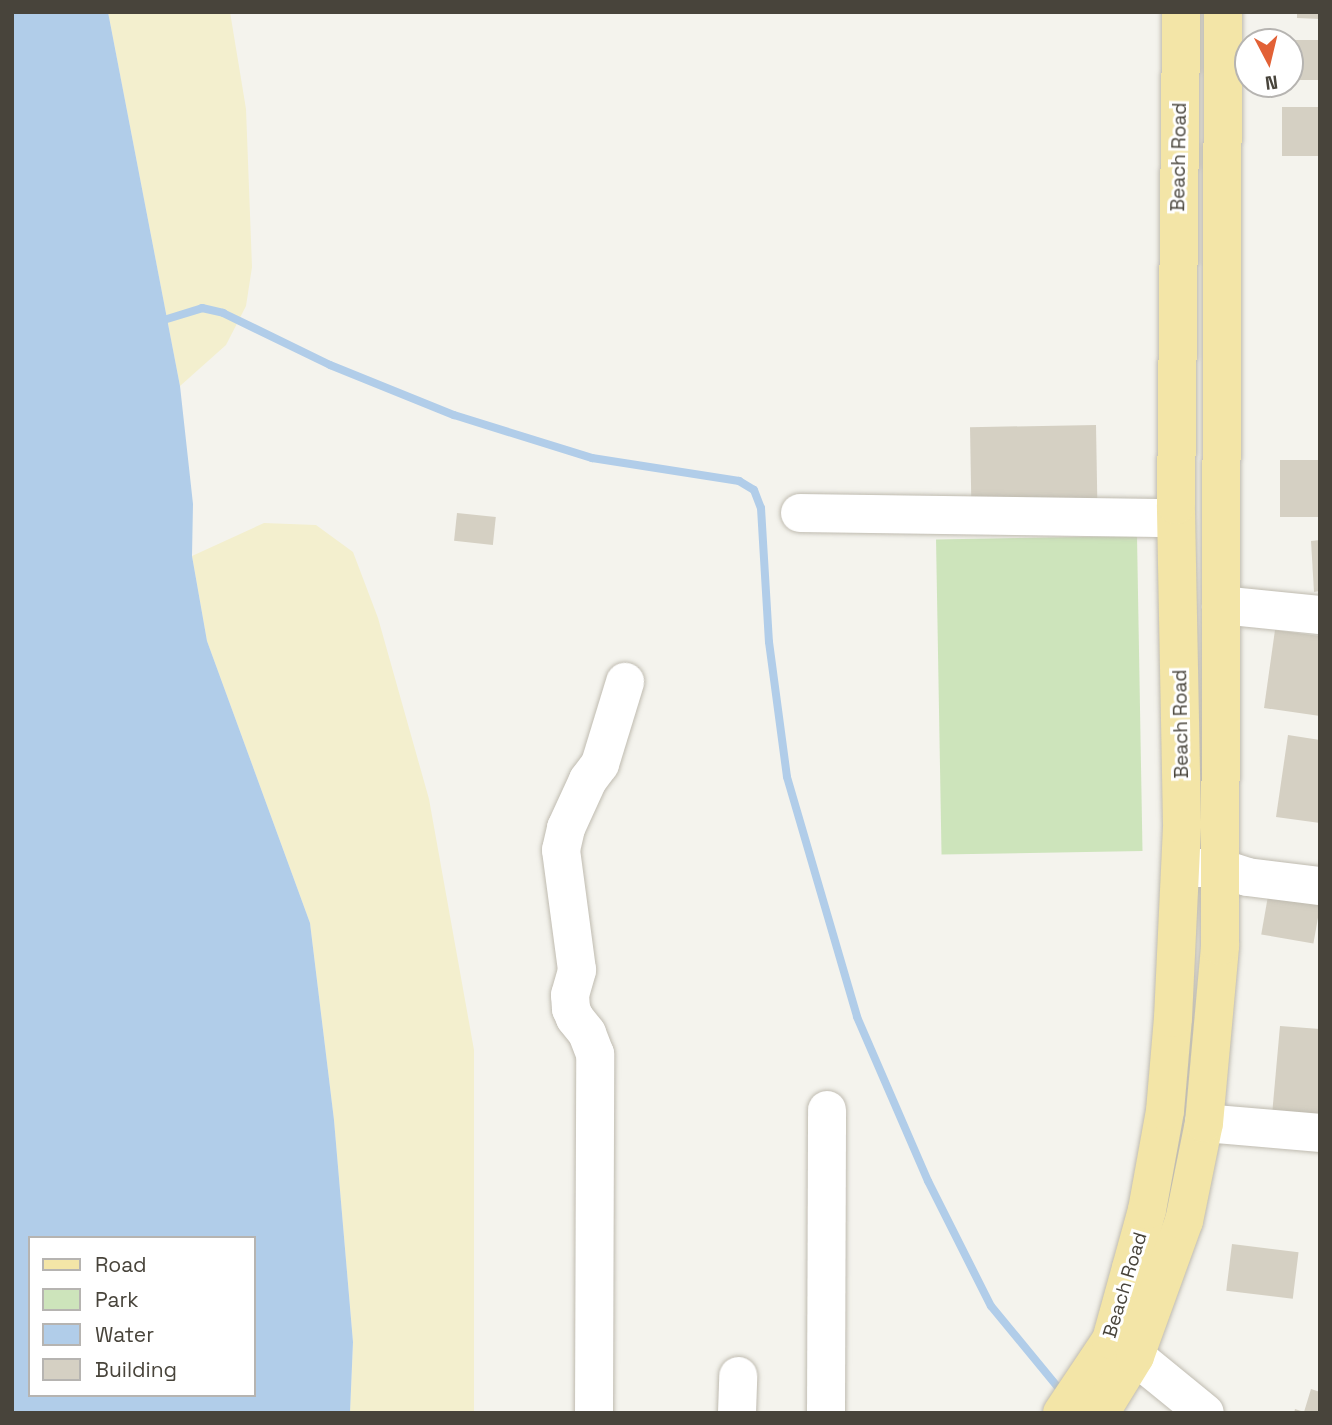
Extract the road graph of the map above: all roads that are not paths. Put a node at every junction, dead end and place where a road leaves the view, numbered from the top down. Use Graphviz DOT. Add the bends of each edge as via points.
graph roads {
  1 [pos="1181,12"];
  2 [pos="1223,12"];
  3 [pos="800,513"];
  4 [pos="1176,518"];
  5 [pos="1222,605"];
  6 [pos="1320,615"];
  7 [pos="625,682"];
  8 [pos="1181,868"];
  9 [pos="1220,868"];
  10 [pos="1320,886"];
  11 [pos="827,1110"];
  12 [pos="1204,1123"];
  13 [pos="1320,1133"];
  14 [pos="1123,1348"];
  15 [pos="738,1376"];
  16 [pos="594,1413"];
  17 [pos="737,1413"];
  18 [pos="826,1413"];
  19 [pos="1062,1413"];
  20 [pos="1101,1413"];
  21 [pos="1205,1413"];
  1 -- 4 [label="main road, Beach Road"];
  2 -- 5 [label="main road, Beach Road"];
  3 -- 4 [label="street"];
  4 -- 8 [label="main road, Beach Road"];
  5 -- 6 [label="street"];
  5 -- 9 [label="main road, Beach Road"];
  7 -- 16 [label="street" via="600,764 566,828 561,850 577,970 571,1009 595,1054"];
  8 -- 9 [label="street"];
  8 -- 14 [label="main road, Beach Road" via="1165,1111"];
  9 -- 10 [label="street" via="1247,877"];
  9 -- 12 [label="main road, Beach Road" via="1220,946"];
  11 -- 18 [label="street"];
  12 -- 13 [label="street"];
  12 -- 14 [label="main road, Beach Road" via="1184,1221"];
  14 -- 19 [label="main road, Beach Road"];
  14 -- 20 [label="main road, Beach Road"];
  14 -- 21 [label="street"];
  15 -- 17 [label="street"];
}
